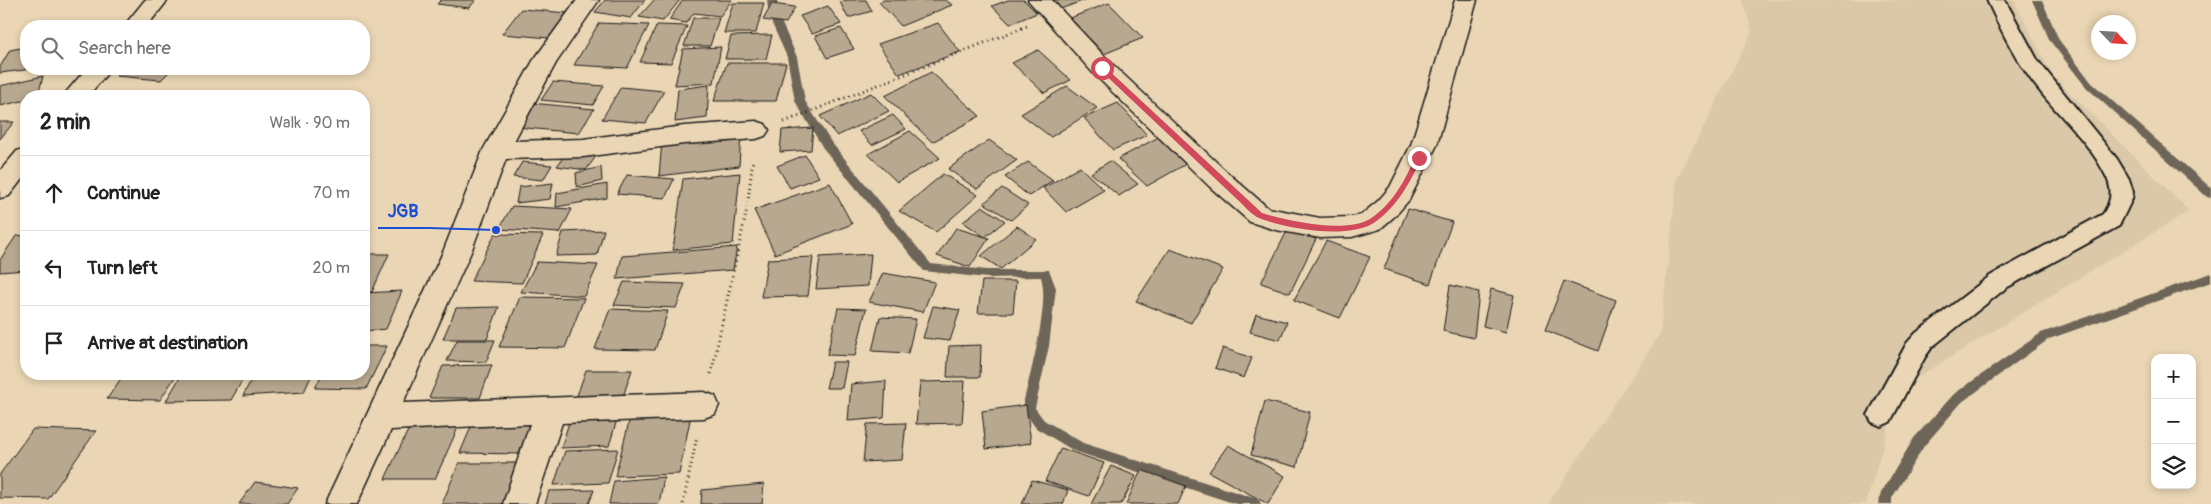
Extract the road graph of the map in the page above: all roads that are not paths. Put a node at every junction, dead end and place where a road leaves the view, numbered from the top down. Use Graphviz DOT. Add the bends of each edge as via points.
graph roads {
  1 [pos="157,0"];
  2 [pos="588,0"];
  3 [pos="1466,0"];
  4 [pos="1996,0"];
  5 [pos="1046,8"];
  6 [pos="139,20"];
  7 [pos="94,75"];
  8 [pos="80,90"];
  9 [pos="756,130"];
  10 [pos="496,150"];
  11 [pos="20,164"];
  12 [pos="0,189"];
  13 [pos="704,405"];
  14 [pos="550,412"];
  15 [pos="1881,415"];
  16 [pos="380,417"];
  17 [pos="341,504"];
  18 [pos="519,504"];
  1 -- 6 [label="street"];
  2 -- 10 [label="street" via="545,61"];
  3 -- 5 [label="street" via="1424,145 1410,175 1394,200 1370,222 1338,228 1320,228 1259,215 1102,68"];
  4 -- 15 [label="lane" via="2037,75 2113,169 2122,194 2118,210 2111,220 1998,282 1924,340"];
  7 -- 8 [label="street"];
  9 -- 10 [label="street" via="583,148"];
  10 -- 16 [label="street" via="457,252"];
  11 -- 12 [label="street"];
  13 -- 14 [label="street"];
  14 -- 16 [label="street"];
  14 -- 18 [label="street"];
  16 -- 17 [label="street"];
}
